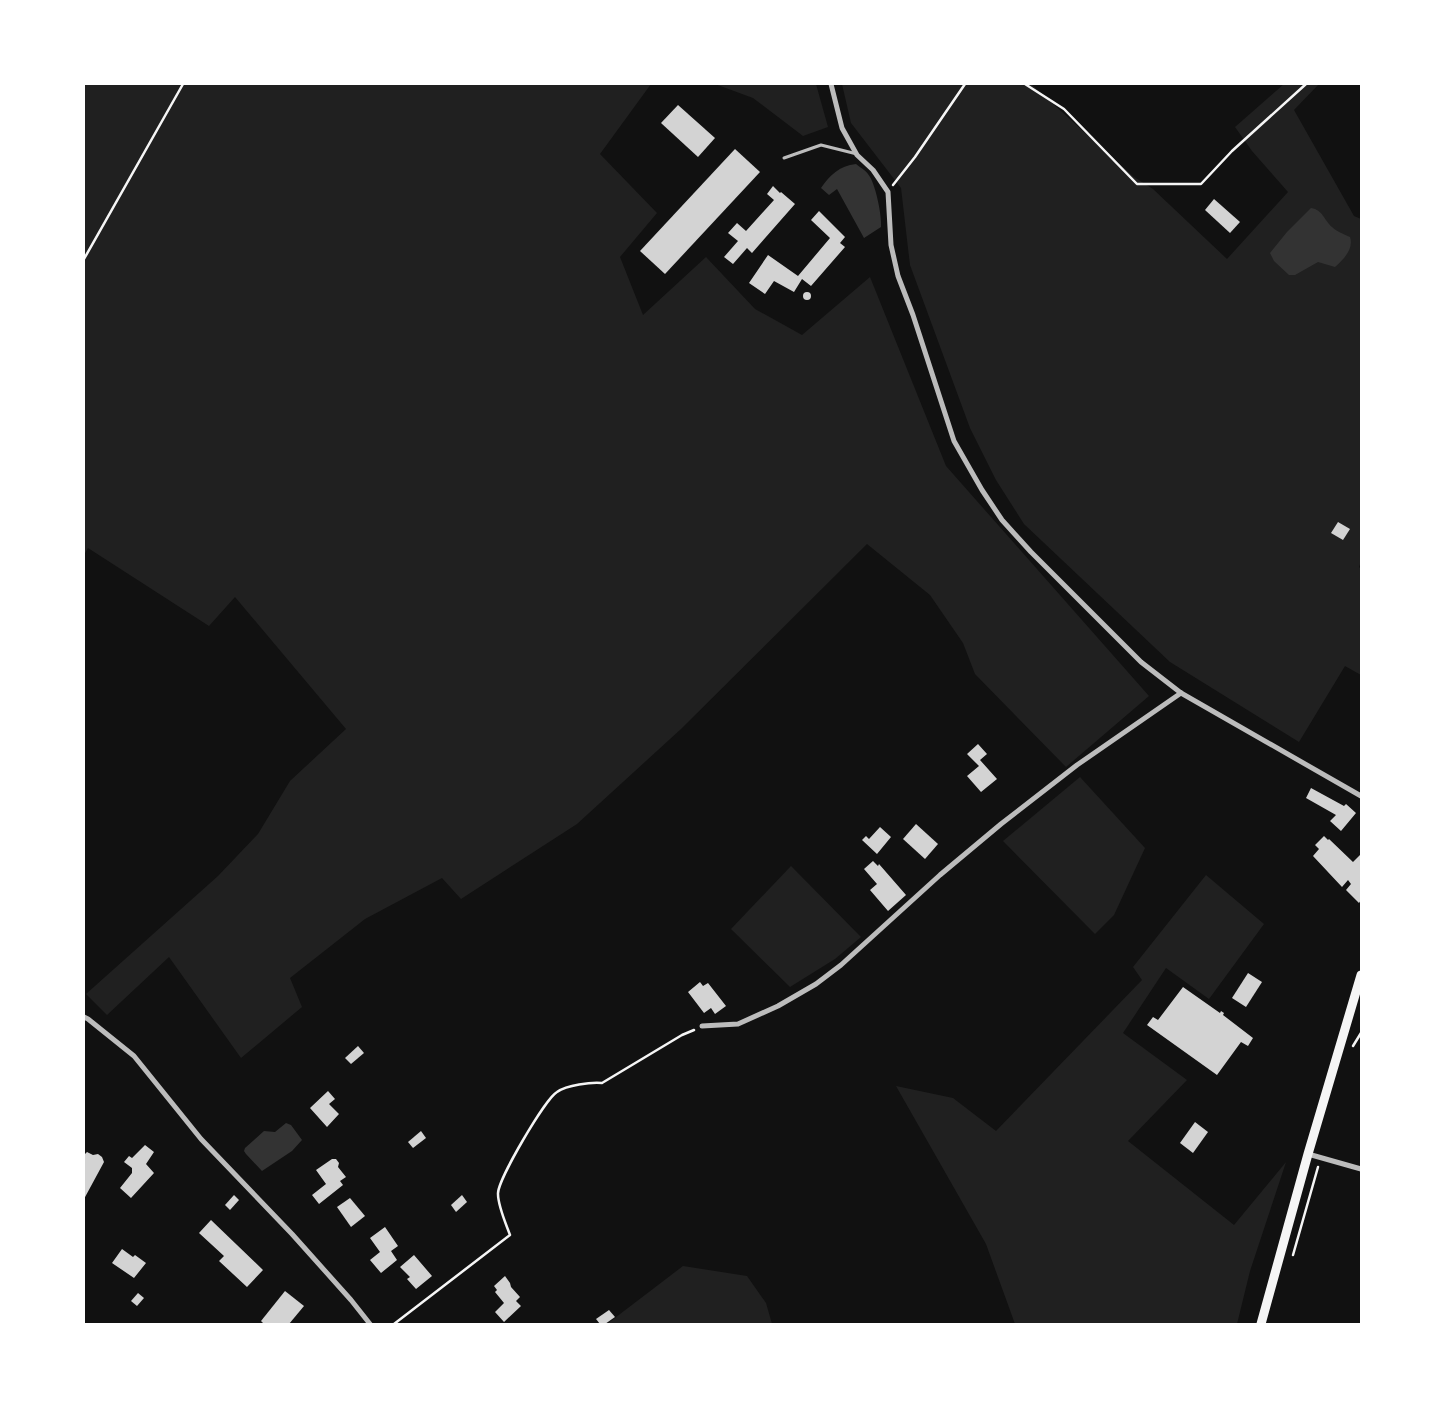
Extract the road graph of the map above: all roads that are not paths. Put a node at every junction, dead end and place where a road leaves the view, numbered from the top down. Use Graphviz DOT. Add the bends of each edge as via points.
graph roads {
  1 [pos="831,84"];
  2 [pos="857,155"];
  3 [pos="784,158"];
  4 [pos="1180,694"];
  5 [pos="1361,796"];
  6 [pos="1361,975"];
  7 [pos="84,1018"];
  8 [pos="702,1026"];
  9 [pos="1308,1154"];
  10 [pos="1361,1169"];
  11 [pos="370,1324"];
  12 [pos="1261,1324"];
  1 -- 2 [label="street" via="842,128"];
  2 -- 3 [label="lane" via="821,145"];
  2 -- 4 [label="street" via="873,170 888,192 891,244 898,276 954,441 982,490 1002,520 1031,552 1141,662"];
  4 -- 5 [label="street"];
  4 -- 8 [label="street" via="1077,765 1001,824 816,984 738,1024"];
  6 -- 9 [label="main road"];
  7 -- 11 [label="street" via="134,1056 201,1139 292,1234"];
  9 -- 10 [label="street"];
  9 -- 12 [label="main road"];
}
